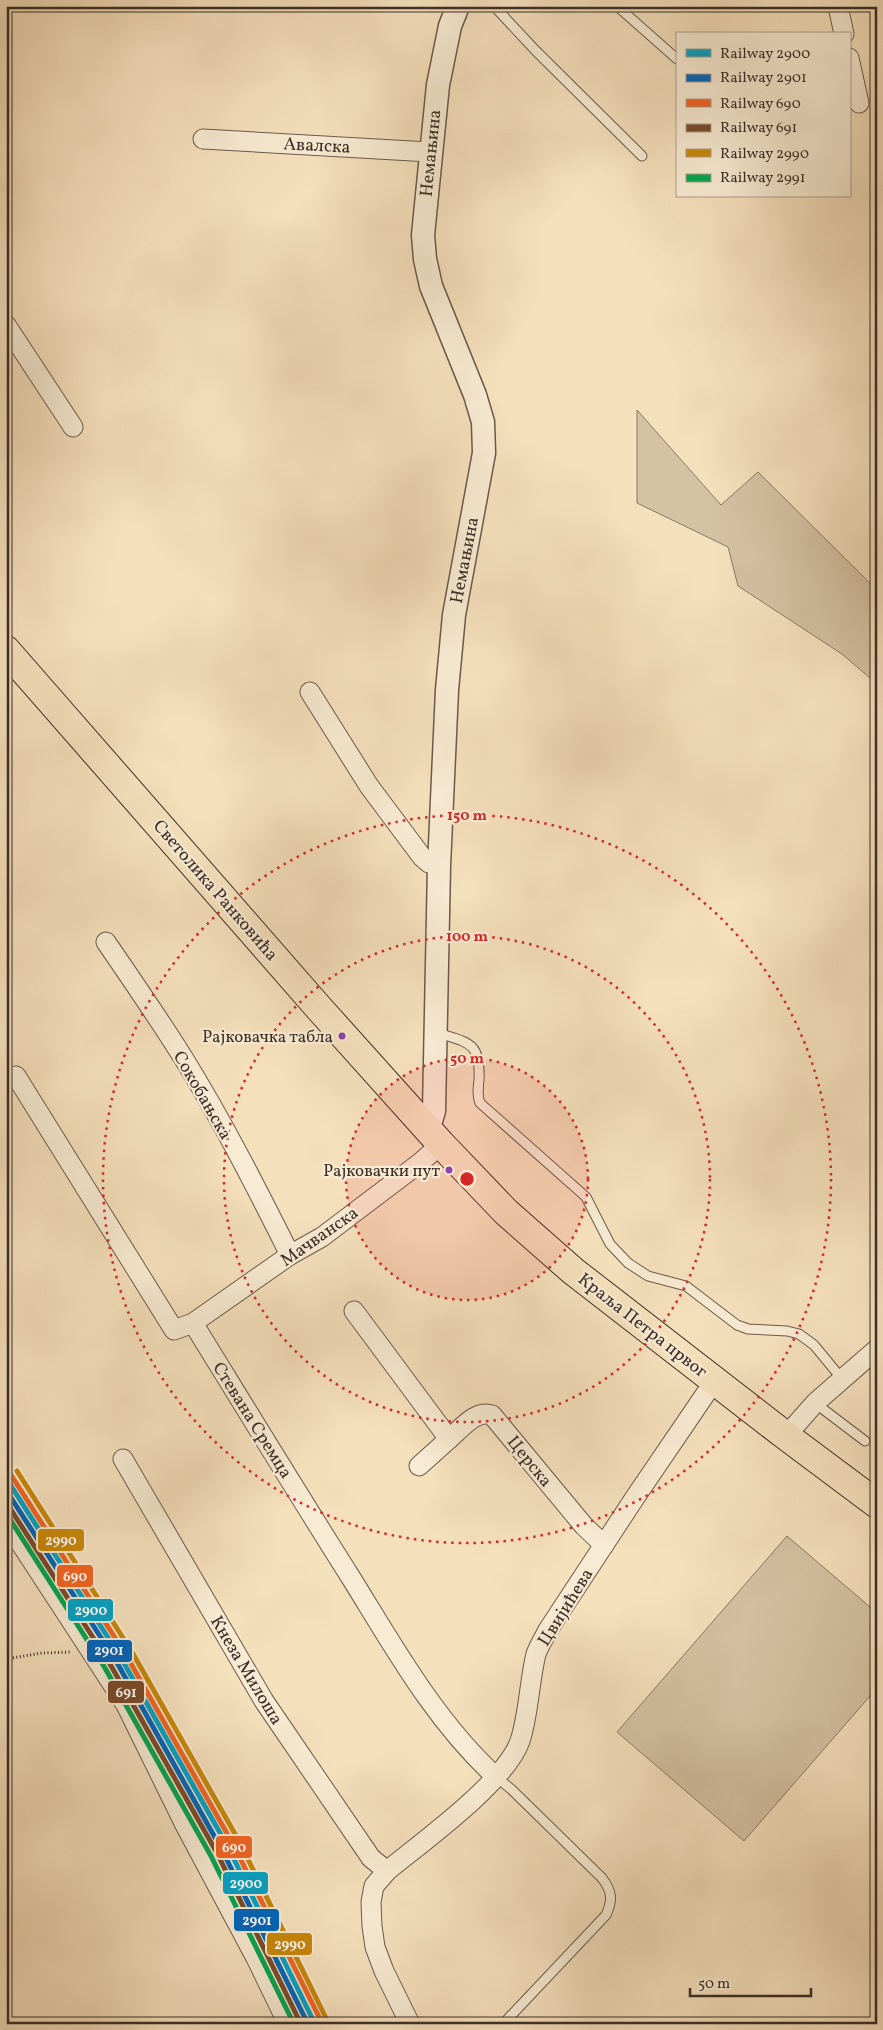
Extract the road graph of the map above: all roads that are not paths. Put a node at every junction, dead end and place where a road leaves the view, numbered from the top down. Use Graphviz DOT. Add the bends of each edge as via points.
graph roads {
  1 [pos="458,6"];
  2 [pos="494,6"];
  3 [pos="617,6"];
  4 [pos="838,6"];
  5 [pos="844,32"];
  6 [pos="676,58"];
  7 [pos="850,62"];
  8 [pos="859,103"];
  9 [pos="203,139"];
  10 [pos="430,152"];
  11 [pos="642,156"];
  12 [pos="6,325"];
  13 [pos="73,427"];
  14 [pos="6,650"];
  15 [pos="310,692"];
  16 [pos="439,866"];
  17 [pos="106,942"];
  18 [pos="435,1032"];
  19 [pos="16,1076"];
  20 [pos="434,1135"];
  21 [pos="290,1255"];
  22 [pos="354,1311"];
  23 [pos="193,1323"];
  24 [pos="877,1349"];
  25 [pos="842,1379"];
  26 [pos="715,1380"];
  27 [pos="815,1403"];
  28 [pos="786,1436"];
  29 [pos="449,1439"];
  30 [pos="865,1441"];
  31 [pos="123,1458"];
  32 [pos="419,1466"];
  33 [pos="877,1504"];
  34 [pos="6,1521"];
  35 [pos="604,1545"];
  36 [pos="496,1777"];
  37 [pos="387,1871"];
  38 [pos="288,2024"];
  39 [pos="410,2024"];
  40 [pos="503,2024"];
  1 -- 10 [label="street, Немањина" via="443,55"];
  2 -- 11 [label="lane"];
  3 -- 6 [label="lane"];
  4 -- 5 [label="street"];
  7 -- 8 [label="street"];
  9 -- 10 [label="street, Авалска"];
  10 -- 16 [label="street, Немањина" via="424,259 431,286 475,394 483,422 484,453 454,615 447,690"];
  12 -- 13 [label="street"];
  14 -- 20 [label="main road, Светолика Ранковића"];
  15 -- 16 [label="street" via="369,786 429,864"];
  16 -- 18 [label="street, Немањина"];
  17 -- 21 [label="street, Сокобањска" via="185,1060"];
  18 -- 20 [label="street, Немањина" via="434,1111 431,1121"];
  18 -- 25 [label="lane" via="473,1048 478,1058 478,1096 482,1106 586,1197 610,1244 622,1258 648,1276 686,1286 737,1325 799,1334 814,1345"];
  19 -- 23 [label="street" via="174,1330"];
  20 -- 21 [label="street, Мачванска" via="421,1162 322,1237"];
  20 -- 26 [label="main road, Краља Петра првог" via="506,1212 541,1244"];
  21 -- 23 [label="street, Мачванска"];
  22 -- 29 [label="street"];
  23 -- 36 [label="street, Стевана Сремца" via="389,1639 452,1732"];
  24 -- 25 [label="street"];
  25 -- 27 [label="street"];
  26 -- 28 [label="main road, Краља Петра првог"];
  26 -- 35 [label="street, Цвијићева"];
  27 -- 28 [label="street"];
  27 -- 30 [label="lane"];
  28 -- 33 [label="main road, Краља Петра првог"];
  29 -- 32 [label="street, Церска"];
  29 -- 35 [label="street, Церска" via="478,1415 492,1415 584,1526"];
  31 -- 37 [label="street, Кнеза Милоша" via="264,1701 371,1858"];
  34 -- 38 [label="street" via="126,1705"];
  35 -- 36 [label="street, Цвијићева" via="537,1652 519,1743"];
  36 -- 37 [label="street, Цвијићева"];
  36 -- 40 [label="lane" via="602,1878 611,1895 611,1905 606,1914"];
  37 -- 39 [label="street, Цвијићева" via="374,1886 372,1926 384,1971"];
}
